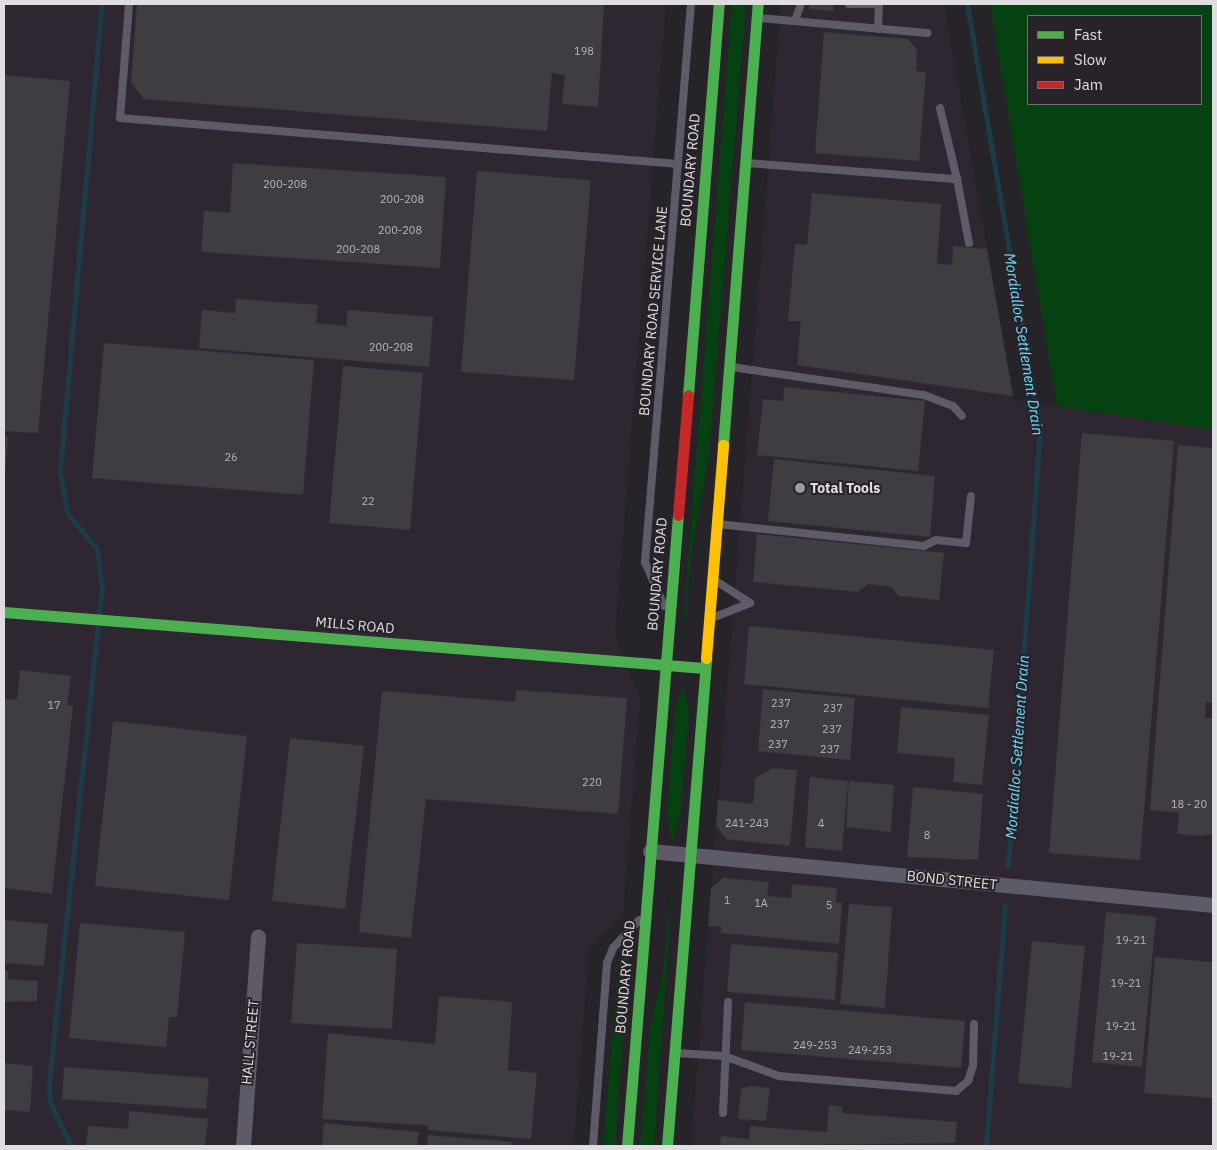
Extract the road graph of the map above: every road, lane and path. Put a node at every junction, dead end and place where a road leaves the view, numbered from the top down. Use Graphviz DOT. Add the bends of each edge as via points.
graph roads {
  1 [pos="128,4"];
  2 [pos="691,4"];
  3 [pos="719,4"];
  4 [pos="758,4"];
  5 [pos="801,4"];
  6 [pos="849,4"];
  7 [pos="879,5"];
  8 [pos="757,18"];
  9 [pos="795,21"];
  10 [pos="878,29"];
  11 [pos="927,33"];
  12 [pos="940,108"];
  13 [pos="745,162"];
  14 [pos="678,164"];
  15 [pos="957,179"];
  16 [pos="969,243"];
  17 [pos="729,367"];
  18 [pos="962,416"];
  19 [pos="971,496"];
  20 [pos="716,524"];
  21 [pos="712,578"];
  22 [pos="4,612"];
  23 [pos="669,614"];
  24 [pos="709,619"];
  25 [pos="665,665"];
  26 [pos="704,668"];
  27 [pos="650,851"];
  28 [pos="690,854"];
  29 [pos="1213,905"];
  30 [pos="645,914"];
  31 [pos="258,937"];
  32 [pos="728,1002"];
  33 [pos="974,1024"];
  34 [pos="674,1053"];
  35 [pos="724,1056"];
  36 [pos="723,1113"];
  37 [pos="243,1146"];
  38 [pos="593,1146"];
  39 [pos="627,1146"];
  40 [pos="667,1146"];
  1 -- 14 [label="lane" via="120,118"];
  2 -- 14 [label="lane, BOUNDARY ROAD SERVICE LANE"];
  3 -- 23 [label="main road, BOUNDARY ROAD"];
  4 -- 8 [label="main road"];
  5 -- 9 [label="lane"];
  6 -- 7 [label="lane"];
  7 -- 10 [label="lane"];
  8 -- 9 [label="lane"];
  8 -- 13 [label="main road"];
  9 -- 10 [label="lane"];
  10 -- 11 [label="lane"];
  12 -- 15 [label="lane"];
  13 -- 15 [label="lane"];
  13 -- 17 [label="main road"];
  14 -- 23 [label="lane, BOUNDARY ROAD SERVICE LANE" via="646,562"];
  15 -- 16 [label="lane"];
  17 -- 18 [label="lane" via="924,395 953,406"];
  17 -- 20 [label="main road"];
  19 -- 20 [label="lane" via="966,543 936,540 924,546"];
  20 -- 21 [label="main road"];
  21 -- 24 [label="main road"];
  21 -- 24 [label="lane" via="750,603"];
  22 -- 25 [label="main road, MILLS ROAD"];
  23 -- 25 [label="main road, BOUNDARY ROAD"];
  24 -- 26 [label="main road"];
  25 -- 26 [label="main road, MILLS ROAD"];
  25 -- 27 [label="main road, BOUNDARY ROAD"];
  26 -- 28 [label="main road"];
  27 -- 28 [label="street, BOND STREET"];
  27 -- 30 [label="main road, BOUNDARY ROAD"];
  28 -- 29 [label="street, BOND STREET"];
  28 -- 34 [label="main road"];
  30 -- 38 [label="lane" via="622,936 607,963"];
  30 -- 39 [label="main road, BOUNDARY ROAD"];
  31 -- 37 [label="street, HALL STREET"];
  32 -- 35 [label="lane"];
  33 -- 35 [label="lane" via="973,1066 968,1081 956,1091 779,1076"];
  34 -- 35 [label="lane"];
  34 -- 40 [label="main road"];
  35 -- 36 [label="lane"];
}
